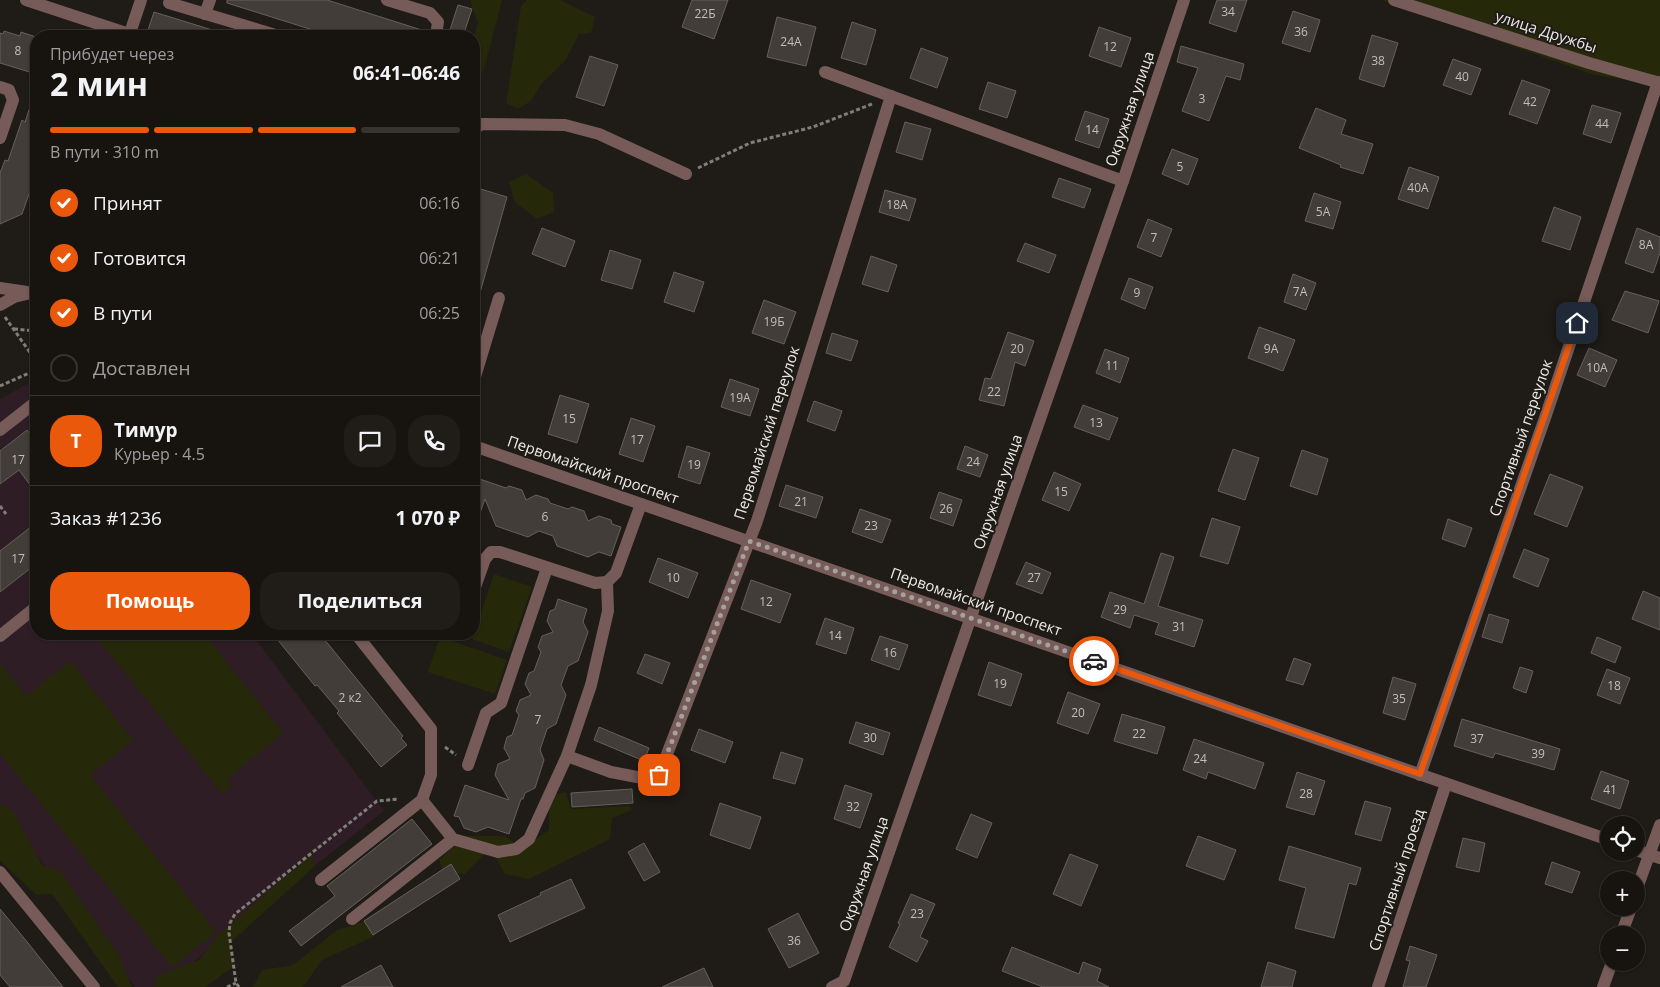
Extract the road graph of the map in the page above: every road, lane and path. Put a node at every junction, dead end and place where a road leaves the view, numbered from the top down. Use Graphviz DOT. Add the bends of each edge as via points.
graph roads {
  1 [pos="26,0"];
  2 [pos="141,0"];
  3 [pos="210,0"];
  4 [pos="387,0"];
  5 [pos="1184,0"];
  6 [pos="1394,0"];
  7 [pos="170,3"];
  8 [pos="205,14"];
  9 [pos="114,30"];
  10 [pos="131,30"];
  11 [pos="259,30"];
  12 [pos="437,30"];
  13 [pos="826,72"];
  14 [pos="1659,83"];
  15 [pos="0,87"];
  16 [pos="891,96"];
  17 [pos="480,125"];
  18 [pos="0,138"];
  19 [pos="686,174"];
  20 [pos="1123,181"];
  21 [pos="0,288"];
  22 [pos="30,291"];
  23 [pos="30,292"];
  24 [pos="499,298"];
  25 [pos="0,305"];
  26 [pos="0,309"];
  27 [pos="14,329"];
  28 [pos="30,330"];
  29 [pos="30,352"];
  30 [pos="480,360"];
  31 [pos="30,373"];
  32 [pos="0,386"];
  33 [pos="30,406"];
  34 [pos="0,430"];
  35 [pos="480,448"];
  36 [pos="641,504"];
  37 [pos="0,506"];
  38 [pos="6,514"];
  39 [pos="749,541"];
  40 [pos="547,568"];
  41 [pos="480,573"];
  42 [pos="607,582"];
  43 [pos="30,612"];
  44 [pos="971,618"];
  45 [pos="0,636"];
  46 [pos="361,640"];
  47 [pos="431,729"];
  48 [pos="567,756"];
  49 [pos="468,765"];
  50 [pos="1420,774"];
  51 [pos="1446,784"];
  52 [pos="422,800"];
  53 [pos="1660,825"];
  54 [pos="1600,837"];
  55 [pos="453,839"];
  56 [pos="1655,856"];
  57 [pos="0,872"];
  58 [pos="1645,875"];
  59 [pos="321,880"];
  60 [pos="352,919"];
  61 [pos="1609,971"];
  62 [pos="848,981"];
  63 [pos="236,983"];
  64 [pos="94,987"];
  65 [pos="227,987"];
  66 [pos="239,987"];
  67 [pos="832,987"];
  68 [pos="1378,987"];
  69 [pos="1603,987"];
  1 -- 9 [label="street"];
  2 -- 10 [label="street"];
  3 -- 8 [label="street"];
  4 -- 12 [label="street" via="430,14 438,22"];
  5 -- 20 [label="street, Окружная улица"];
  6 -- 14 [label="street, улица Дружбы"];
  7 -- 8 [label="street"];
  8 -- 11 [label="street"];
  13 -- 16 [label="street"];
  14 -- 50 [label="street, Спортивный переулок"];
  15 -- 18 [label="street" via="9,90 14,100"];
  16 -- 19 [label="path" via="813,127 750,143"];
  16 -- 20 [label="street"];
  16 -- 39 [label="street, Первомайский переулок"];
  17 -- 19 [label="street" via="565,125 599,134"];
  20 -- 44 [label="street, Окружная улица"];
  21 -- 22 [label="street"];
  23 -- 25 [label="street"];
  24 -- 30 [label="street"];
  26 -- 27 [label="path"];
  27 -- 28 [label="path"];
  27 -- 29 [label="path"];
  31 -- 32 [label="path"];
  33 -- 34 [label="street"];
  35 -- 36 [label="street, Первомайский проспект"];
  36 -- 39 [label="street, Первомайский проспект"];
  36 -- 42 [label="street" via="616,573"];
  37 -- 38 [label="path"];
  39 -- 44 [label="street, Первомайский проспект"];
  39 -- 48 [label="street, Первомайский переулок" via="659,775 642,778 611,772"];
  40 -- 41 [label="street" via="491,552"];
  40 -- 42 [label="street" via="595,583"];
  40 -- 49 [label="street" via="501,703 486,714"];
  42 -- 48 [label="street" via="608,611 591,685"];
  43 -- 45 [label="street"];
  44 -- 50 [label="street, Первомайский проспект"];
  44 -- 62 [label="street, Окружная улица"];
  46 -- 47 [label="street"];
  47 -- 49 [label="path" via="447,749"];
  47 -- 52 [label="street" via="431,775"];
  48 -- 55 [label="street" via="529,838 516,849 498,852"];
  50 -- 51 [label="street, Первомайский проспект"];
  51 -- 54 [label="street, Первомайский проспект"];
  51 -- 68 [label="street, Спортивный проезд"];
  52 -- 55 [label="street"];
  52 -- 59 [label="street"];
  52 -- 63 [label="path" via="377,801 235,914 230,923"];
  53 -- 56 [label="street"];
  55 -- 60 [label="street"];
  56 -- 58 [label="street"];
  57 -- 64 [label="street"];
  61 -- 69 [label="street"];
  62 -- 67 [label="street, Окружная улица"];
  63 -- 65 [label="path"];
  63 -- 66 [label="path"];
}
